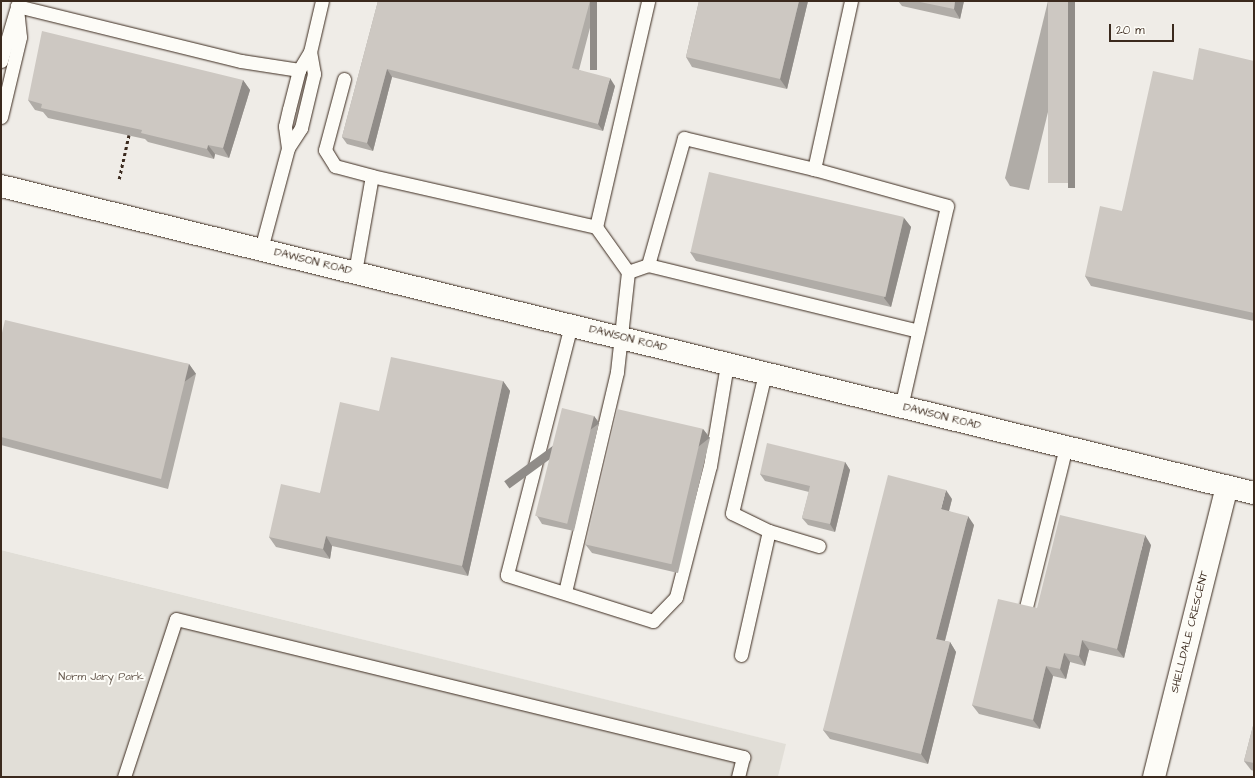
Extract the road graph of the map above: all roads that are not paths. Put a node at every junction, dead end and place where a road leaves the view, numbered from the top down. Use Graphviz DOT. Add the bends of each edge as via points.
graph roads {
  1 [pos="322,1"];
  2 [pos="648,1"];
  3 [pos="851,1"];
  4 [pos="18,4"];
  5 [pos="1,25"];
  6 [pos="310,52"];
  7 [pos="1,61"];
  8 [pos="299,70"];
  9 [pos="344,78"];
  10 [pos="1,117"];
  11 [pos="288,148"];
  12 [pos="814,169"];
  13 [pos="372,176"];
  14 [pos="1,186"];
  15 [pos="596,227"];
  16 [pos="261,249"];
  17 [pos="648,265"];
  18 [pos="355,272"];
  19 [pos="628,272"];
  20 [pos="571,325"];
  21 [pos="918,331"];
  22 [pos="622,338"];
  23 [pos="727,364"];
  24 [pos="765,373"];
  25 [pos="901,406"];
  26 [pos="1066,447"];
  27 [pos="1226,487"];
  28 [pos="1254,493"];
  29 [pos="769,532"];
  30 [pos="819,546"];
  31 [pos="565,592"];
  32 [pos="1025,611"];
  33 [pos="741,655"];
  34 [pos="124,777"];
  35 [pos="738,777"];
  36 [pos="1154,777"];
  1 -- 6 [label="lane"];
  2 -- 15 [label="lane"];
  3 -- 12 [label="lane"];
  4 -- 5 [label="lane"];
  4 -- 7 [label="lane"];
  4 -- 8 [label="lane" via="241,61"];
  4 -- 10 [label="lane" via="20,37"];
  6 -- 8 [label="lane"];
  6 -- 11 [label="lane" via="314,74 300,128"];
  8 -- 11 [label="lane" via="285,126"];
  9 -- 13 [label="lane" via="325,150 335,166"];
  11 -- 16 [label="lane"];
  12 -- 17 [label="lane" via="684,138"];
  12 -- 21 [label="lane" via="947,206"];
  13 -- 15 [label="lane"];
  13 -- 18 [label="lane"];
  14 -- 16 [label="street, DAWSON ROAD"];
  15 -- 19 [label="lane"];
  16 -- 18 [label="street, DAWSON ROAD"];
  17 -- 19 [label="lane"];
  17 -- 21 [label="lane"];
  18 -- 20 [label="street, DAWSON ROAD"];
  19 -- 22 [label="lane"];
  20 -- 22 [label="street, DAWSON ROAD"];
  20 -- 31 [label="lane" via="507,575"];
  21 -- 25 [label="lane"];
  22 -- 23 [label="street, DAWSON ROAD"];
  22 -- 31 [label="lane"];
  23 -- 24 [label="street, DAWSON ROAD"];
  23 -- 31 [label="lane" via="710,466 676,597 652,621"];
  24 -- 25 [label="street, DAWSON ROAD"];
  24 -- 29 [label="lane" via="732,512"];
  25 -- 26 [label="street, DAWSON ROAD"];
  26 -- 27 [label="street, DAWSON ROAD"];
  26 -- 32 [label="lane"];
  27 -- 28 [label="street, DAWSON ROAD"];
  27 -- 36 [label="street, SHELLDALE CRESCENT"];
  29 -- 30 [label="lane"];
  29 -- 33 [label="lane"];
  34 -- 35 [label="lane" via="176,619 743,757"];
}
